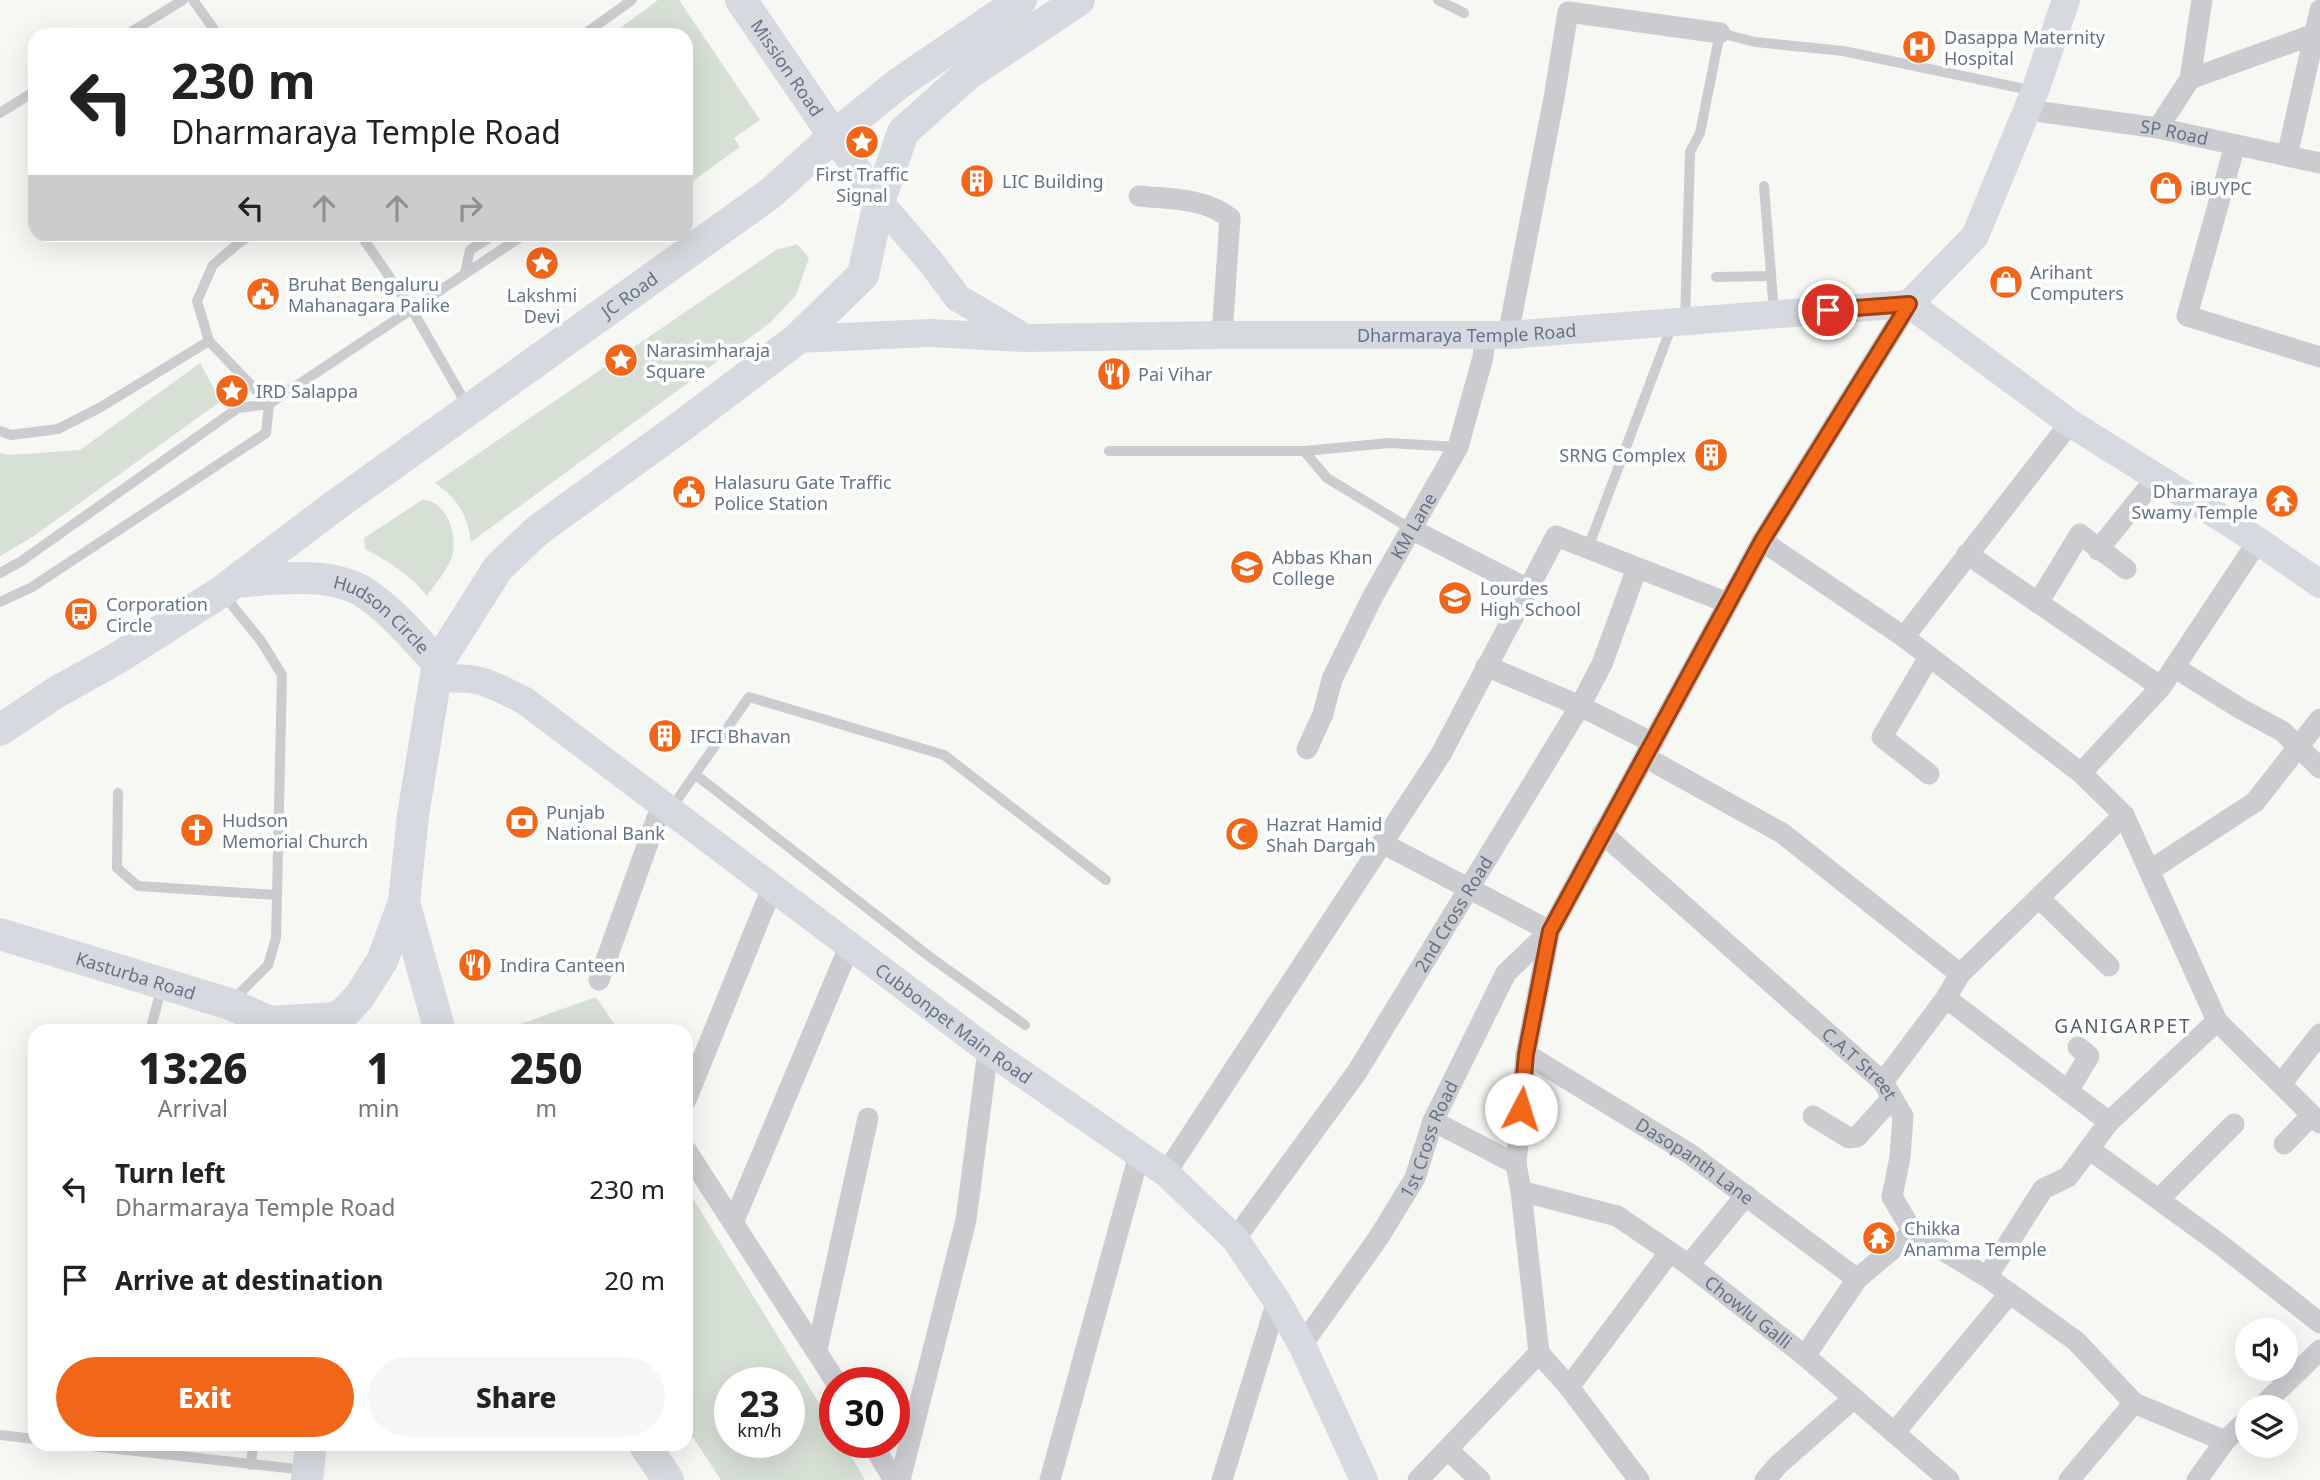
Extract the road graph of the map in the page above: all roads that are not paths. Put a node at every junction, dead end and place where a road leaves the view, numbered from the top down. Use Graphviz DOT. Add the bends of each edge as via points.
graph roads {
  1 [pos="183,0"];
  2 [pos="192,0"];
  3 [pos="632,0"];
  4 [pos="741,0"];
  5 [pos="1021,0"];
  6 [pos="1079,0"];
  7 [pos="1438,0"];
  8 [pos="2066,0"];
  9 [pos="2202,0"];
  10 [pos="2320,10"];
  11 [pos="1464,13"];
  12 [pos="137,28"];
  13 [pos="213,28"];
  14 [pos="593,28"];
  15 [pos="1720,33"];
  16 [pos="2317,34"];
  17 [pos="2190,79"];
  18 [pos="28,95"];
  19 [pos="2031,100"];
  20 [pos="0,113"];
  21 [pos="2158,128"];
  22 [pos="834,136"];
  23 [pos="2235,145"];
  24 [pos="2287,156"];
  25 [pos="2320,163"];
  26 [pos="1764,186"];
  27 [pos="1139,196"];
  28 [pos="879,202"];
  29 [pos="234,242"];
  30 [pos="366,242"];
  31 [pos="482,242"];
  32 [pos="513,242"];
  33 [pos="465,273"];
  34 [pos="1771,276"];
  35 [pos="1716,277"];
  36 [pos="1909,304"];
  37 [pos="411,308"];
  38 [pos="1774,315"];
  39 [pos="1679,322"];
  40 [pos="1222,335"];
  41 [pos="1496,335"];
  42 [pos="1025,338"];
  43 [pos="797,339"];
  44 [pos="209,341"];
  45 [pos="2320,357"];
  46 [pos="269,404"];
  47 [pos="469,409"];
  48 [pos="2070,423"];
  49 [pos="0,431"];
  50 [pos="1458,447"];
  51 [pos="1109,450"];
  52 [pos="1304,451"];
  53 [pos="2157,477"];
  54 [pos="1411,528"];
  55 [pos="1762,541"];
  56 [pos="2258,541"];
  57 [pos="1588,548"];
  58 [pos="2098,550"];
  59 [pos="1967,554"];
  60 [pos="1637,568"];
  61 [pos="2126,569"];
  62 [pos="0,573"];
  63 [pos="2320,584"];
  64 [pos="228,587"];
  65 [pos="1528,589"];
  66 [pos="0,602"];
  67 [pos="1728,603"];
  68 [pos="2038,603"];
  69 [pos="1904,637"];
  70 [pos="1929,657"];
  71 [pos="1486,666"];
  72 [pos="2175,667"];
  73 [pos="437,671"];
  74 [pos="2161,687"];
  75 [pos="1580,706"];
  76 [pos="2320,719"];
  77 [pos="0,730"];
  78 [pos="2299,746"];
  79 [pos="1307,749"];
  80 [pos="1649,750"];
  81 [pos="2320,768"];
  82 [pos="2081,773"];
  83 [pos="1929,774"];
  84 [pos="696,775"];
  85 [pos="118,793"];
  86 [pos="666,807"];
  87 [pos="2124,815"];
  88 [pos="1602,833"];
  89 [pos="1382,843"];
  90 [pos="2150,871"];
  91 [pos="1106,880"];
  92 [pos="772,888"];
  93 [pos="1471,888"];
  94 [pos="277,895"];
  95 [pos="2039,898"];
  96 [pos="404,902"];
  97 [pos="4,927"];
  98 [pos="1550,931"];
  99 [pos="849,947"];
  100 [pos="2109,966"];
  101 [pos="1960,974"];
  102 [pos="599,980"];
  103 [pos="163,984"];
  104 [pos="1946,998"];
  105 [pos="230,1004"];
  106 [pos="2217,1021"];
  107 [pos="152,1024"];
  108 [pos="270,1024"];
  109 [pos="289,1024"];
  110 [pos="438,1024"];
  111 [pos="1025,1025"];
  112 [pos="2320,1034"];
  113 [pos="2078,1047"];
  114 [pos="988,1050"];
  115 [pos="1526,1054"];
  116 [pos="693,1083"];
  117 [pos="2281,1084"];
  118 [pos="1888,1090"];
  119 [pos="2068,1091"];
  120 [pos="1813,1116"];
  121 [pos="868,1118"];
  122 [pos="2316,1119"];
  123 [pos="1433,1121"];
  124 [pos="2109,1122"];
  125 [pos="2234,1124"];
  126 [pos="2284,1144"];
  127 [pos="2089,1149"];
  128 [pos="1139,1156"];
  129 [pos="693,1161"];
  130 [pos="1516,1164"];
  131 [pos="1166,1173"];
  132 [pos="1521,1191"];
  133 [pos="1746,1195"];
  134 [pos="2159,1199"];
  135 [pos="733,1223"];
  136 [pos="1913,1232"];
  137 [pos="1235,1239"];
  138 [pos="1669,1253"];
  139 [pos="1689,1265"];
  140 [pos="1987,1277"];
  141 [pos="1857,1279"];
  142 [pos="2010,1293"];
  143 [pos="1277,1301"];
  144 [pos="2320,1323"];
  145 [pos="1301,1345"];
  146 [pos="817,1350"];
  147 [pos="2320,1350"];
  148 [pos="1539,1353"];
  149 [pos="1805,1356"];
  150 [pos="827,1367"];
  151 [pos="1569,1387"];
  152 [pos="2273,1395"];
  153 [pos="1854,1398"];
  154 [pos="2134,1403"];
  155 [pos="2235,1431"];
  156 [pos="1895,1433"];
  157 [pos="0,1435"];
  158 [pos="28,1438"];
  159 [pos="2225,1441"];
  160 [pos="1448,1450"];
  161 [pos="132,1451"];
  162 [pos="252,1451"];
  163 [pos="649,1451"];
  164 [pos="881,1458"];
  165 [pos="251,1465"];
  166 [pos="309,1465"];
  167 [pos="668,1480"];
  168 [pos="894,1480"];
  169 [pos="900,1480"];
  170 [pos="1050,1480"];
  171 [pos="1222,1480"];
  172 [pos="1364,1480"];
  173 [pos="1418,1480"];
  174 [pos="1480,1480"];
  175 [pos="1639,1480"];
  176 [pos="1765,1480"];
  177 [pos="1949,1480"];
  178 [pos="2069,1480"];
  179 [pos="2197,1480"];
  1 -- 12 [label="lane"];
  2 -- 13 [label="lane"];
  3 -- 14 [label="lane"];
  4 -- 22 [label="main road, Mission Road"];
  5 -- 22 [label="main road, JC Road" via="898,84"];
  6 -- 28 [label="main road" via="968,74 903,132"];
  7 -- 11 [label="lane"];
  8 -- 19 [label="street"];
  9 -- 17 [label="street"];
  10 -- 16 [label="street"];
  15 -- 19 [label="lane" via="1755,42 1843,51"];
  15 -- 39 [label="lane" via="1700,133 1690,152"];
  15 -- 41 [label="street, KM Lane" via="1568,12 1554,98"];
  16 -- 17 [label="street"];
  16 -- 24 [label="street"];
  17 -- 21 [label="street"];
  18 -- 20 [label="lane"];
  19 -- 21 [label="street, SP Road"];
  19 -- 36 [label="street" via="1975,236"];
  21 -- 23 [label="street, SP Road"];
  22 -- 28 [label="street"];
  22 -- 47 [label="main road, JC Road" via="771,193"];
  23 -- 24 [label="street, SP Road"];
  23 -- 45 [label="street" via="2187,316"];
  24 -- 25 [label="street, SP Road"];
  26 -- 34 [label="lane"];
  27 -- 40 [label="street" via="1194,202 1230,218"];
  28 -- 42 [label="street" via="958,298"];
  28 -- 43 [label="main road" via="863,275"];
  29 -- 44 [label="lane" via="213,265 197,301"];
  30 -- 37 [label="lane"];
  31 -- 33 [label="lane" via="470,250"];
  32 -- 33 [label="lane"];
  33 -- 37 [label="lane"];
  34 -- 35 [label="lane"];
  34 -- 38 [label="lane"];
  36 -- 38 [label="street, Dharmaraya Temple Road"];
  36 -- 48 [label="street"];
  36 -- 55 [label="street"];
  37 -- 46 [label="lane"];
  37 -- 47 [label="lane"];
  38 -- 39 [label="street, Dharmaraya Temple Road"];
  39 -- 41 [label="street, Dharmaraya Temple Road"];
  39 -- 57 [label="lane"];
  40 -- 41 [label="street, Dharmaraya Temple Road"];
  40 -- 42 [label="street, Dharmaraya Temple Road"];
  41 -- 50 [label="street, KM Lane" via="1483,357"];
  42 -- 43 [label="street, Dharmaraya Temple Road" via="930,333"];
  43 -- 73 [label="main road" via="538,530 498,568"];
  44 -- 46 [label="lane"];
  44 -- 49 [label="lane" via="58,429 11,435"];
  46 -- 62 [label="lane" via="238,408"];
  46 -- 66 [label="lane" via="266,433 32,587"];
  47 -- 64 [label="main road, JC Road"];
  48 -- 53 [label="street"];
  48 -- 59 [label="street"];
  50 -- 52 [label="lane" via="1388,443"];
  50 -- 54 [label="street, KM Lane"];
  51 -- 52 [label="lane"];
  52 -- 54 [label="lane" via="1326,478"];
  53 -- 56 [label="street"];
  53 -- 58 [label="street"];
  54 -- 65 [label="street"];
  54 -- 79 [label="street, KM Lane" via="1332,679"];
  55 -- 67 [label="street"];
  55 -- 69 [label="street"];
  56 -- 63 [label="street"];
  56 -- 72 [label="street"];
  57 -- 60 [label="street"];
  57 -- 65 [label="street" via="1556,536"];
  58 -- 61 [label="street"];
  58 -- 68 [label="street" via="2080,534"];
  59 -- 68 [label="street"];
  59 -- 69 [label="street"];
  60 -- 67 [label="street"];
  60 -- 75 [label="street, 2nd Cross Road" via="1602,664"];
  64 -- 73 [label="main road, Hudson Circle" via="297,578 340,583 366,593 390,613"];
  64 -- 77 [label="main road, Hudson Circle"];
  64 -- 94 [label="lane" via="282,675"];
  65 -- 71 [label="street"];
  67 -- 80 [label="street"];
  68 -- 74 [label="street"];
  69 -- 70 [label="street"];
  70 -- 82 [label="street"];
  70 -- 83 [label="street" via="1882,737"];
  71 -- 75 [label="street"];
  71 -- 89 [label="street" via="1441,754"];
  72 -- 74 [label="street"];
  72 -- 78 [label="street" via="2282,731"];
  73 -- 86 [label="street, Cubbonpet Main Road" via="480,680 525,701"];
  73 -- 96 [label="main road, Hudson Circle" via="412,815"];
  74 -- 82 [label="street"];
  75 -- 80 [label="street"];
  75 -- 93 [label="street, 2nd Cross Road"];
  76 -- 78 [label="street"];
  78 -- 81 [label="street"];
  78 -- 90 [label="street" via="2255,802"];
  80 -- 88 [label="street"];
  80 -- 101 [label="street" via="1782,833"];
  82 -- 87 [label="street"];
  84 -- 86 [label="lane"];
  84 -- 91 [label="lane" via="749,697 944,755"];
  84 -- 111 [label="lane"];
  85 -- 94 [label="lane" via="117,869 138,886"];
  86 -- 92 [label="street, Cubbonpet Main Road"];
  86 -- 102 [label="street"];
  87 -- 90 [label="street"];
  87 -- 95 [label="street"];
  88 -- 98 [label="street"];
  88 -- 118 [label="street, C.A.T Street"];
  89 -- 93 [label="street"];
  89 -- 131 [label="street"];
  90 -- 106 [label="street"];
  92 -- 99 [label="street, Cubbonpet Main Road"];
  92 -- 116 [label="street"];
  93 -- 98 [label="street"];
  93 -- 137 [label="street, 2nd Cross Road" via="1357,1072"];
  94 -- 105 [label="lane" via="276,938 268,965"];
  95 -- 100 [label="street"];
  95 -- 101 [label="street"];
  96 -- 109 [label="main road, Hudson Circle" via="382,961 345,1012 335,1018"];
  96 -- 110 [label="main road"];
  97 -- 103 [label="main road, Kasturba Road"];
  98 -- 115 [label="street"];
  98 -- 123 [label="street, 1st Cross Road" via="1506,973"];
  99 -- 114 [label="street, Cubbonpet Main Road"];
  99 -- 135 [label="street"];
  101 -- 104 [label="street"];
  103 -- 105 [label="main road, Kasturba Road"];
  103 -- 107 [label="lane"];
  104 -- 118 [label="street"];
  104 -- 119 [label="street"];
  105 -- 108 [label="main road, Kasturba Road"];
  106 -- 117 [label="street"];
  106 -- 124 [label="street"];
  112 -- 117 [label="street"];
  113 -- 119 [label="street" via="2089,1056"];
  114 -- 128 [label="street, Cubbonpet Main Road"];
  114 -- 169 [label="street" via="966,1220"];
  115 -- 130 [label="street"];
  115 -- 133 [label="street, Dasopanth Lane" via="1690,1154"];
  117 -- 122 [label="street"];
  118 -- 120 [label="street" via="1857,1137 1849,1138"];
  118 -- 136 [label="street, C.A.T Street" via="1903,1116 1892,1197"];
  119 -- 124 [label="street"];
  121 -- 146 [label="street"];
  122 -- 126 [label="street"];
  123 -- 130 [label="street"];
  123 -- 145 [label="street, 1st Cross Road" via="1415,1178 1379,1237"];
  124 -- 127 [label="street"];
  125 -- 134 [label="street"];
  127 -- 134 [label="street"];
  127 -- 140 [label="street" via="2067,1177 2043,1189"];
  128 -- 131 [label="street, Cubbonpet Main Road"];
  128 -- 170 [label="street"];
  129 -- 135 [label="street"];
  130 -- 132 [label="street"];
  131 -- 137 [label="street, Cubbonpet Main Road"];
  132 -- 138 [label="street, Chowlu Galli" via="1617,1216"];
  132 -- 148 [label="street"];
  133 -- 139 [label="street"];
  133 -- 141 [label="street, Dasopanth Lane"];
  134 -- 144 [label="street"];
  135 -- 146 [label="street"];
  136 -- 140 [label="street, C.A.T Street"];
  136 -- 141 [label="street"];
  137 -- 143 [label="street, Cubbonpet Main Road"];
  138 -- 139 [label="street, Chowlu Galli"];
  138 -- 151 [label="street"];
  139 -- 149 [label="street, Chowlu Galli"];
  140 -- 142 [label="street, C.A.T Street"];
  141 -- 149 [label="street"];
  142 -- 154 [label="street, C.A.T Street" via="2076,1341"];
  142 -- 156 [label="street"];
  143 -- 145 [label="street, Cubbonpet Main Road"];
  143 -- 171 [label="street"];
  145 -- 172 [label="street, Cubbonpet Main Road"];
  146 -- 150 [label="street"];
  147 -- 152 [label="street"];
  148 -- 151 [label="street"];
  148 -- 160 [label="street"];
  149 -- 153 [label="street, Chowlu Galli"];
  151 -- 175 [label="street"];
  153 -- 156 [label="street, Chowlu Galli"];
  153 -- 176 [label="street"];
  154 -- 159 [label="street"];
  154 -- 178 [label="street"];
  155 -- 159 [label="street"];
  156 -- 177 [label="street, Chowlu Galli"];
  157 -- 158 [label="lane"];
  159 -- 179 [label="street"];
  160 -- 173 [label="street"];
  160 -- 174 [label="street"];
  161 -- 165 [label="lane"];
  162 -- 165 [label="lane"];
  163 -- 167 [label="main road"];
  164 -- 168 [label="street"];
  165 -- 166 [label="lane"];
}
